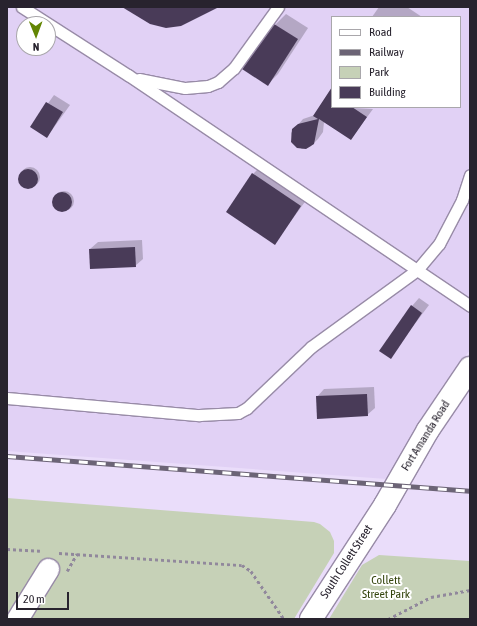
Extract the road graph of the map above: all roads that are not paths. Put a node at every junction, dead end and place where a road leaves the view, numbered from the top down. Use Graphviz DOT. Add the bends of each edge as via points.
graph roads {
  1 [pos="22,7"];
  2 [pos="278,7"];
  3 [pos="128,75"];
  4 [pos="470,175"];
  5 [pos="417,270"];
  6 [pos="470,306"];
  7 [pos="470,368"];
  8 [pos="7,398"];
  9 [pos="385,505"];
  10 [pos="49,558"];
  11 [pos="17,619"];
  12 [pos="311,619"];
  1 -- 3 [label="lane"];
  2 -- 3 [label="lane" via="234,68 218,82 208,86 186,88"];
  3 -- 5 [label="lane"];
  4 -- 5 [label="lane" via="462,200 439,244"];
  5 -- 6 [label="lane"];
  5 -- 8 [label="lane" via="311,347 253,403 238,413 198,415"];
  7 -- 9 [label="street, Fort Amanda Road" via="428,430"];
  9 -- 12 [label="street, South Collett Street"];
  10 -- 11 [label="street"];
}
